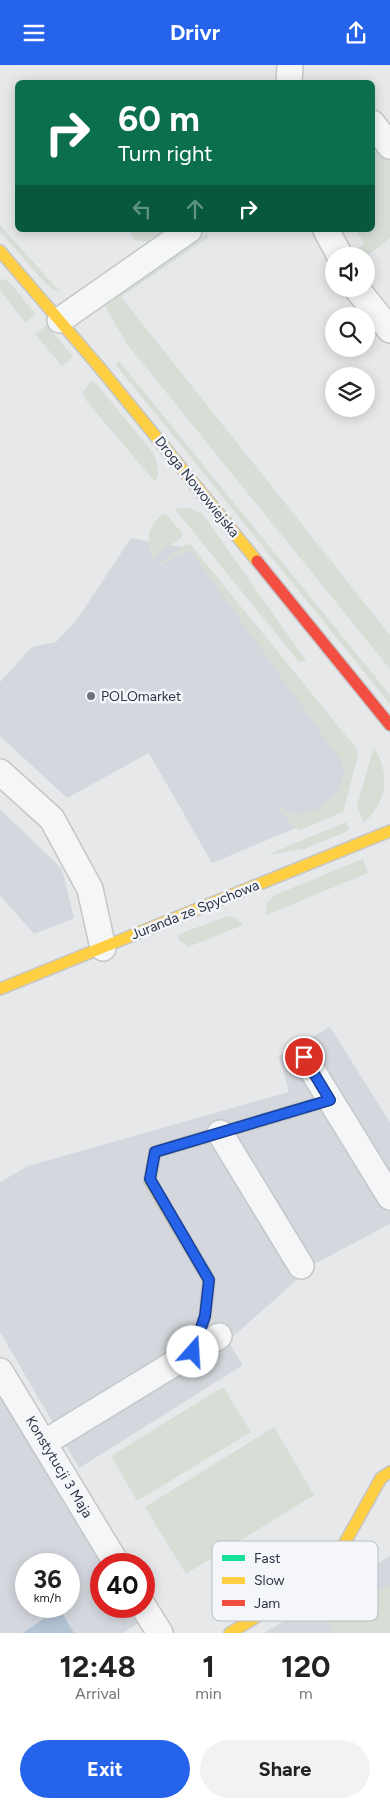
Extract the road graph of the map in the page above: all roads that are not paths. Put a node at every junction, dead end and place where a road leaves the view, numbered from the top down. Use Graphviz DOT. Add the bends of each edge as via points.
graph roads {
  1 [pos="290,65"];
  2 [pos="289,80"];
  3 [pos="375,113"];
  4 [pos="390,113"];
  5 [pos="375,127"];
  6 [pos="390,146"];
  7 [pos="187,232"];
  8 [pos="327,232"];
  9 [pos="335,247"];
  10 [pos="0,251"];
  11 [pos="363,297"];
  12 [pos="60,320"];
  13 [pos="390,330"];
  14 [pos="390,725"];
  15 [pos="0,772"];
  16 [pos="390,831"];
  17 [pos="103,948"];
  18 [pos="0,989"];
  19 [pos="304,1057"];
  20 [pos="330,1100"];
  21 [pos="220,1133"];
  22 [pos="390,1197"];
  23 [pos="301,1266"];
  24 [pos="219,1336"];
  25 [pos="193,1352"];
  26 [pos="0,1371"];
  27 [pos="44,1443"];
  28 [pos="390,1473"];
  29 [pos="346,1541"];
  30 [pos="110,1553"];
  31 [pos="151,1618"];
  32 [pos="250,1621"];
  33 [pos="160,1633"];
  34 [pos="230,1633"];
  1 -- 2 [label="street"];
  3 -- 4 [label="street"];
  5 -- 6 [label="street"];
  7 -- 12 [label="street"];
  8 -- 9 [label="street"];
  10 -- 12 [label="street, Droga Nowowiejska"];
  11 -- 13 [label="street"];
  12 -- 14 [label="street, Droga Nowowiejska"];
  15 -- 17 [label="street" via="52,819 90,889"];
  16 -- 17 [label="street, Juranda ze Spychowa"];
  17 -- 18 [label="street, Juranda ze Spychowa"];
  19 -- 20 [label="street"];
  20 -- 21 [label="street"];
  20 -- 22 [label="street"];
  21 -- 23 [label="street"];
  21 -- 25 [label="street" via="155,1152 150,1179 209,1280 205,1316"];
  24 -- 25 [label="street"];
  25 -- 27 [label="street"];
  26 -- 27 [label="street, Konstytucji 3 Maja"];
  27 -- 30 [label="street, Konstytucji 3 Maja"];
  28 -- 29 [label="street" via="382,1478"];
  31 -- 33 [label="street"];
  32 -- 34 [label="street"];
}
